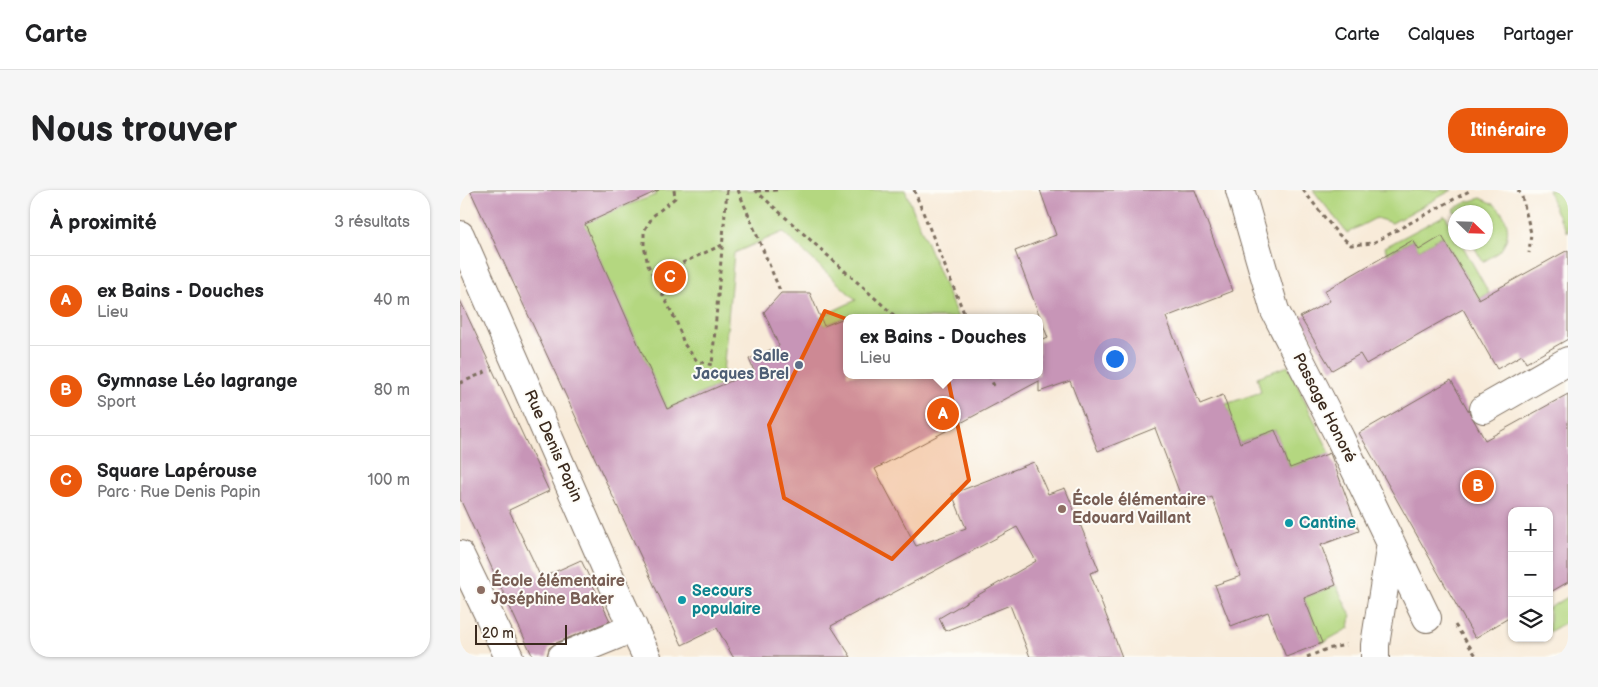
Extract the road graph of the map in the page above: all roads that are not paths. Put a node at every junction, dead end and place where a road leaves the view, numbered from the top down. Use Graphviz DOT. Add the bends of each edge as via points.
graph roads {
  1 [pos="1240,190"];
  2 [pos="460,235"];
  3 [pos="1568,361"];
  4 [pos="1484,409"];
  5 [pos="1391,543"];
  6 [pos="460,555"];
  7 [pos="1427,618"];
  8 [pos="633,627"];
  9 [pos="1375,651"];
  10 [pos="509,657"];
  11 [pos="562,657"];
  12 [pos="647,657"];
  1 -- 5 [label="street, Passage Honoré" via="1275,311"];
  2 -- 8 [label="street, Rue Denis Papin"];
  3 -- 4 [label="street"];
  5 -- 7 [label="street, Passage Honoré"];
  5 -- 9 [label="street"];
  6 -- 10 [label="street"];
  8 -- 11 [label="street"];
  8 -- 12 [label="street, Rue Denis Papin"];
}
